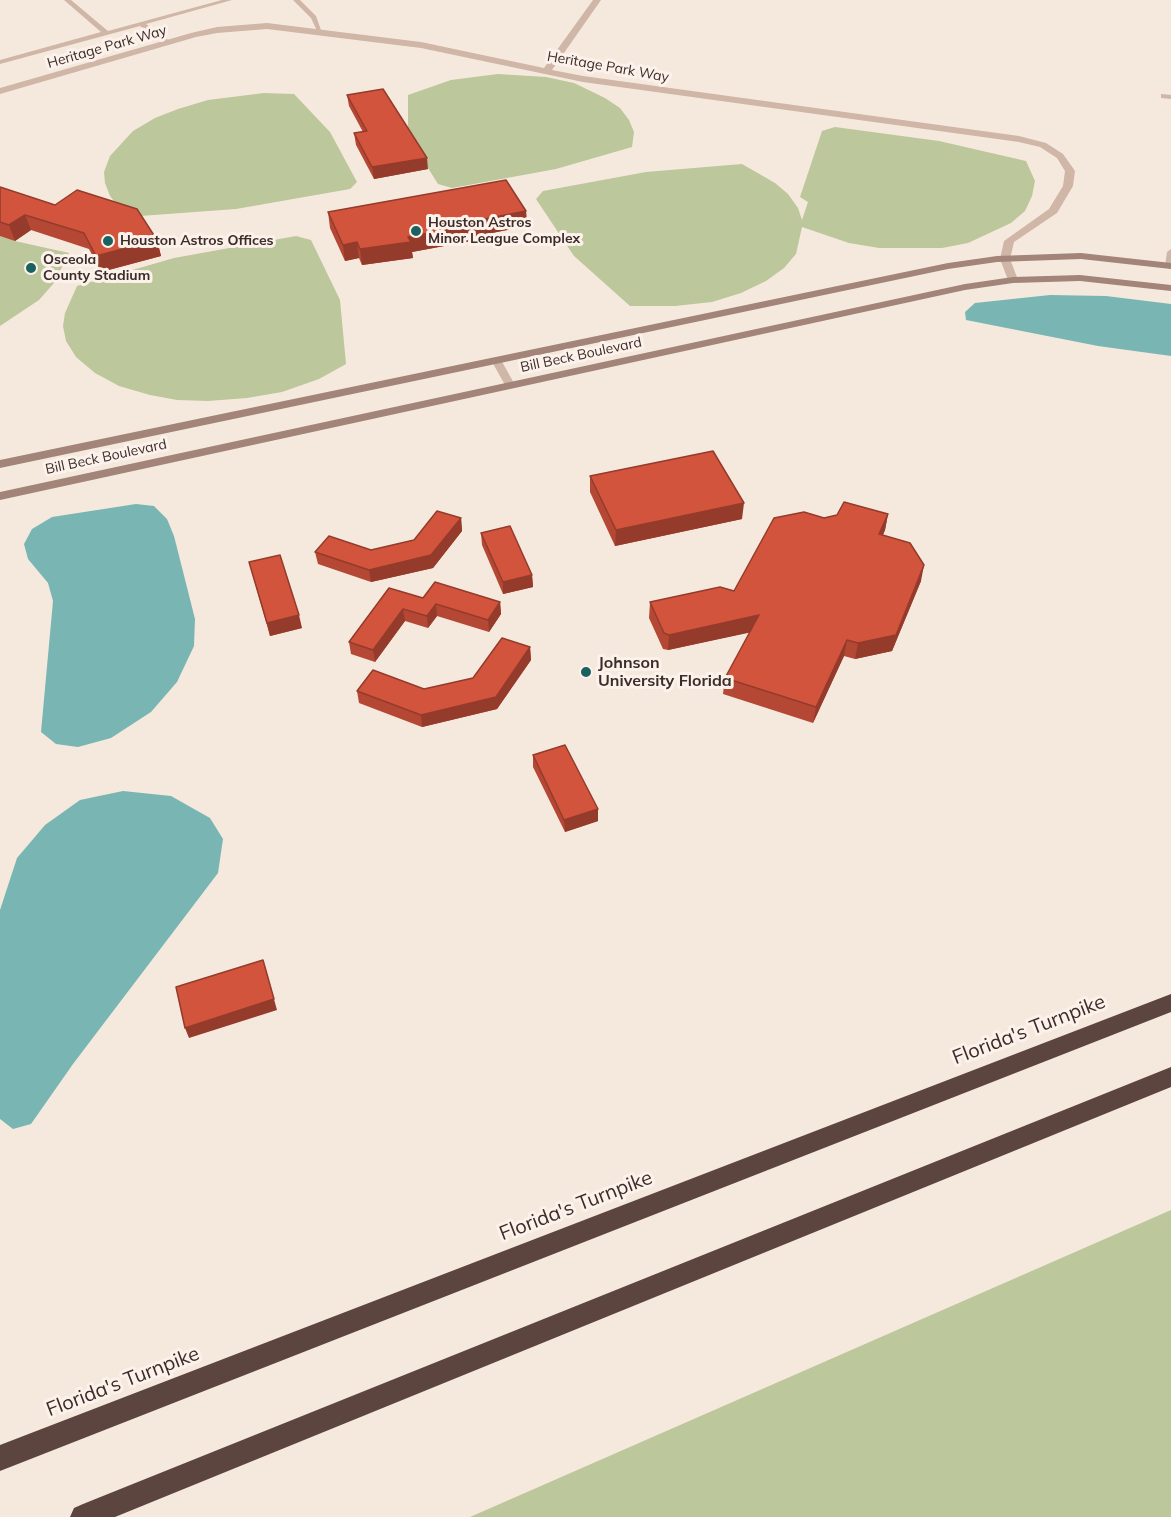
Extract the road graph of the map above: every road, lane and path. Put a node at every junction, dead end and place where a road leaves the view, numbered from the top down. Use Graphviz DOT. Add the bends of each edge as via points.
graph roads {
  1 [pos="67,0"];
  2 [pos="229,0"];
  3 [pos="296,0"];
  4 [pos="597,0"];
  5 [pos="141,24"];
  6 [pos="320,32"];
  7 [pos="106,33"];
  8 [pos="169,43"];
  9 [pos="0,62"];
  10 [pos="547,71"];
  11 [pos="0,91"];
  12 [pos="1171,252"];
  13 [pos="1005,259"];
  14 [pos="1170,266"];
  15 [pos="1013,280"];
  16 [pos="1171,288"];
  17 [pos="496,360"];
  18 [pos="510,385"];
  19 [pos="0,464"];
  20 [pos="0,496"];
  21 [pos="1171,1003"];
  22 [pos="1171,1077"];
  23 [pos="0,1458"];
  24 [pos="83,1517"];
  1 -- 7 [label="lane"];
  2 -- 5 [label="lane"];
  3 -- 6 [label="lane" via="314,17"];
  4 -- 10 [label="street"];
  5 -- 7 [label="lane"];
  5 -- 8 [label="lane"];
  6 -- 8 [label="street, Heritage Park Way" via="242,27"];
  6 -- 10 [label="street, Heritage Park Way" via="421,45"];
  7 -- 9 [label="lane"];
  8 -- 11 [label="street, Heritage Park Way"];
  10 -- 13 [label="street, Heritage Park Way" via="583,80 1043,145 1060,156 1070,171 1068,186 1053,211 1009,241"];
  12 -- 14 [label="lane"];
  13 -- 14 [label="street, Bill Beck Boulevard" via="1081,256"];
  13 -- 15 [label="street"];
  13 -- 17 [label="street, Bill Beck Boulevard" via="948,266"];
  15 -- 16 [label="street, Bill Beck Boulevard" via="1080,278"];
  15 -- 18 [label="street, Bill Beck Boulevard"];
  17 -- 18 [label="lane"];
  17 -- 19 [label="street, Bill Beck Boulevard"];
  18 -- 20 [label="street, Bill Beck Boulevard"];
  21 -- 23 [label="highway, Florida's Turnpike"];
  22 -- 24 [label="highway"];
}
